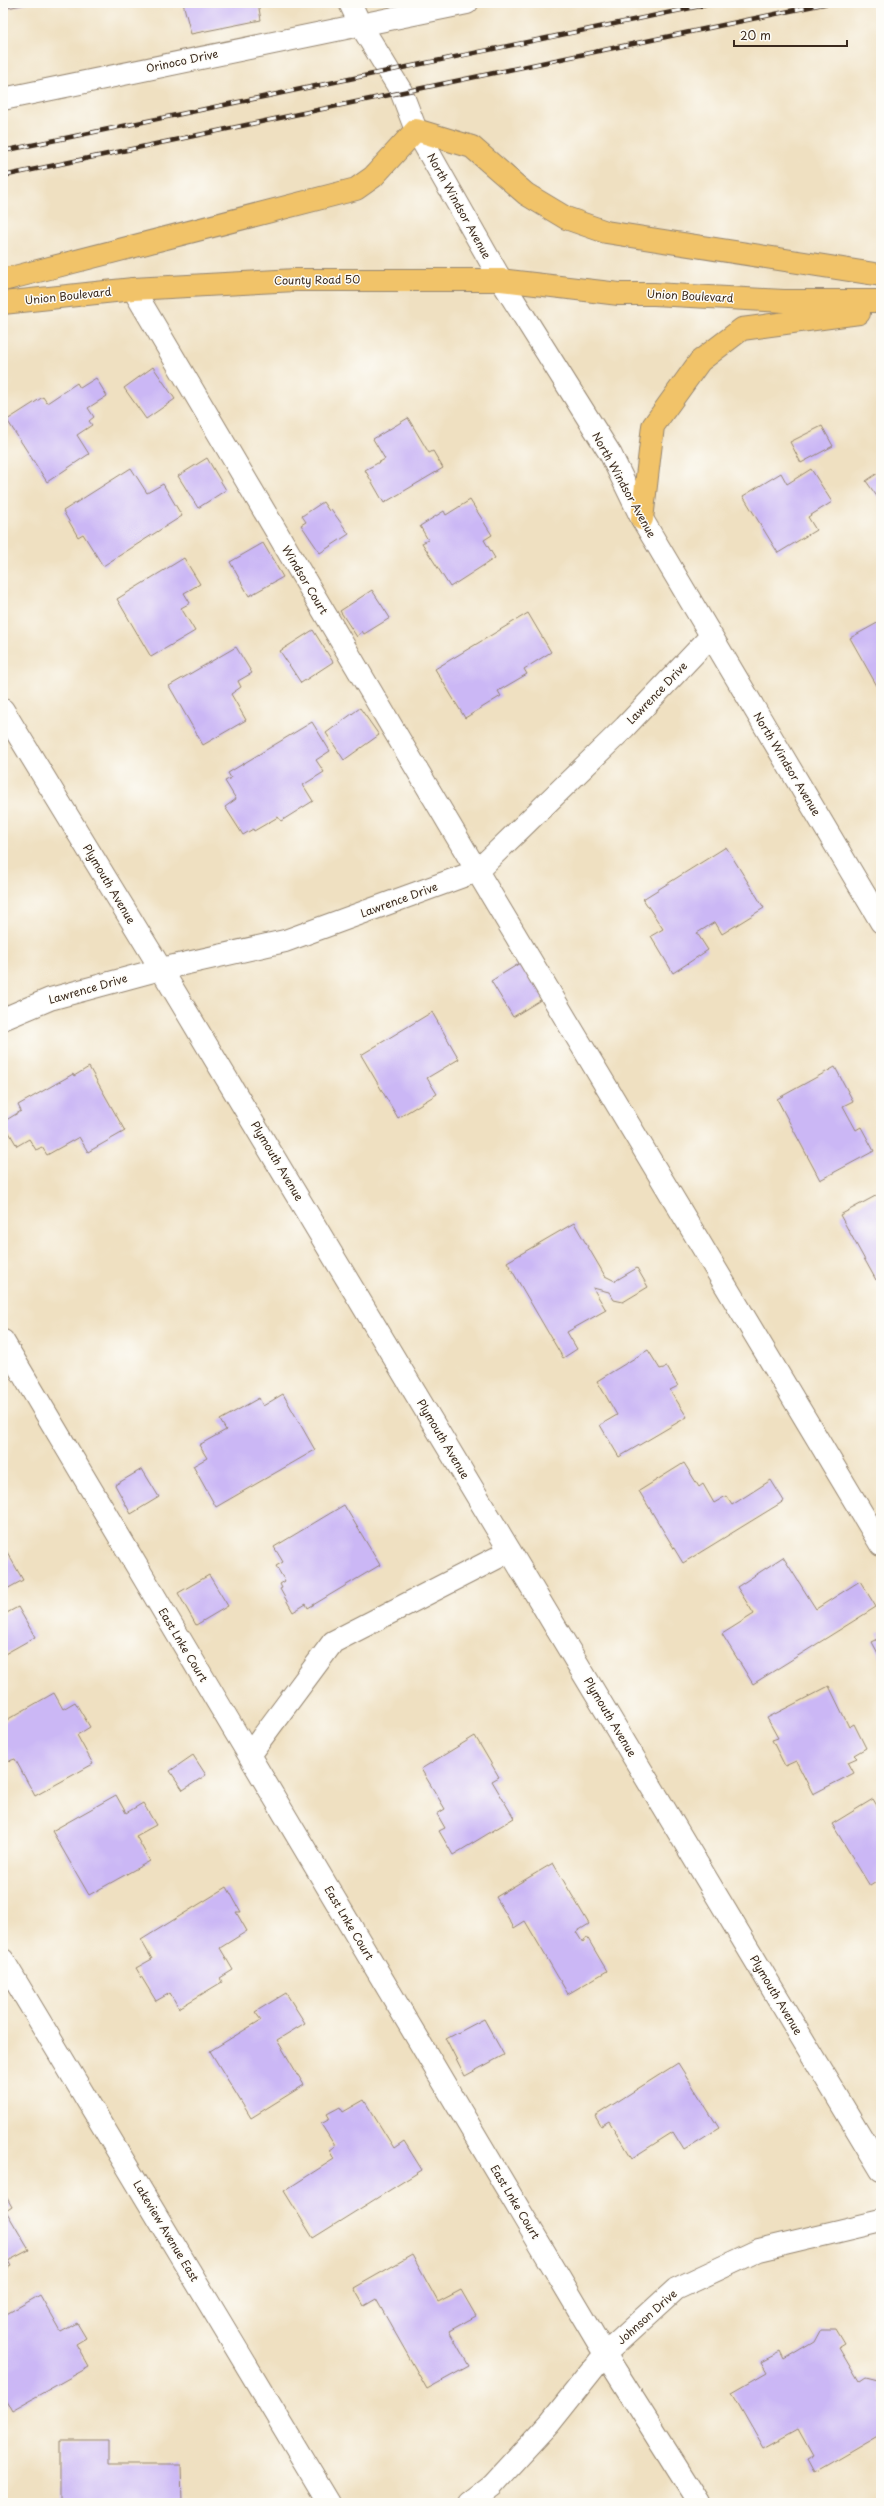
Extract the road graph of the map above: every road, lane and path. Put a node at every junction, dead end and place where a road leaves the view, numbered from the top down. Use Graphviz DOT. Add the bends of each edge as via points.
graph roads {
  1 [pos="350,3"];
  2 [pos="468,3"];
  3 [pos="360,24"];
  4 [pos="3,99"];
  5 [pos="416,130"];
  6 [pos="881,275"];
  7 [pos="3,280"];
  8 [pos="501,280"];
  9 [pos="133,289"];
  10 [pos="881,301"];
  11 [pos="3,303"];
  12 [pos="881,310"];
  13 [pos="642,519"];
  14 [pos="711,636"];
  15 [pos="3,710"];
  16 [pos="477,870"];
  17 [pos="881,922"];
  18 [pos="161,969"];
  19 [pos="3,1019"];
  20 [pos="3,1341"];
  21 [pos="881,1545"];
  22 [pos="510,1551"];
  23 [pos="249,1755"];
  24 [pos="3,1960"];
  25 [pos="881,2170"];
  26 [pos="881,2221"];
  27 [pos="605,2354"];
  28 [pos="329,2503"];
  29 [pos="470,2503"];
  30 [pos="699,2503"];
  1 -- 3 [label="street, North Windsor Avenue"];
  2 -- 3 [label="street, Orinoco Drive"];
  3 -- 4 [label="street, Orinoco Drive"];
  3 -- 5 [label="street, North Windsor Avenue" via="401,91"];
  5 -- 6 [label="main road" via="472,147 526,194 566,218 606,232"];
  5 -- 7 [label="main road" via="373,177 356,189"];
  5 -- 8 [label="street, North Windsor Avenue"];
  8 -- 9 [label="main road, County Road 50" via="296,280"];
  8 -- 10 [label="main road, Union Boulevard" via="619,294 784,301"];
  8 -- 13 [label="street, North Windsor Avenue" via="611,455"];
  9 -- 11 [label="main road, Union Boulevard"];
  9 -- 16 [label="street, Windsor Court"];
  12 -- 13 [label="main road" via="742,329 700,361 653,426"];
  13 -- 14 [label="street, North Windsor Avenue"];
  14 -- 16 [label="street, Lawrence Drive" via="625,727"];
  14 -- 17 [label="street, North Windsor Avenue"];
  15 -- 18 [label="street, Plymouth Avenue"];
  16 -- 18 [label="street, Lawrence Drive" via="285,941"];
  16 -- 21 [label="street, Windsor Court"];
  18 -- 19 [label="street, Lawrence Drive" via="50,999"];
  18 -- 22 [label="street, Plymouth Avenue"];
  20 -- 23 [label="street, East Lnke Court"];
  22 -- 23 [label="street" via="333,1642"];
  22 -- 25 [label="street, Plymouth Avenue"];
  23 -- 27 [label="street, East Lnke Court"];
  24 -- 28 [label="street, Lakeview Avenue East"];
  26 -- 27 [label="street, Johnson Drive" via="759,2250 676,2289"];
  27 -- 29 [label="street, Johnson Drive" via="550,2423 492,2486"];
  27 -- 30 [label="street, East Lnke Court"];
}
